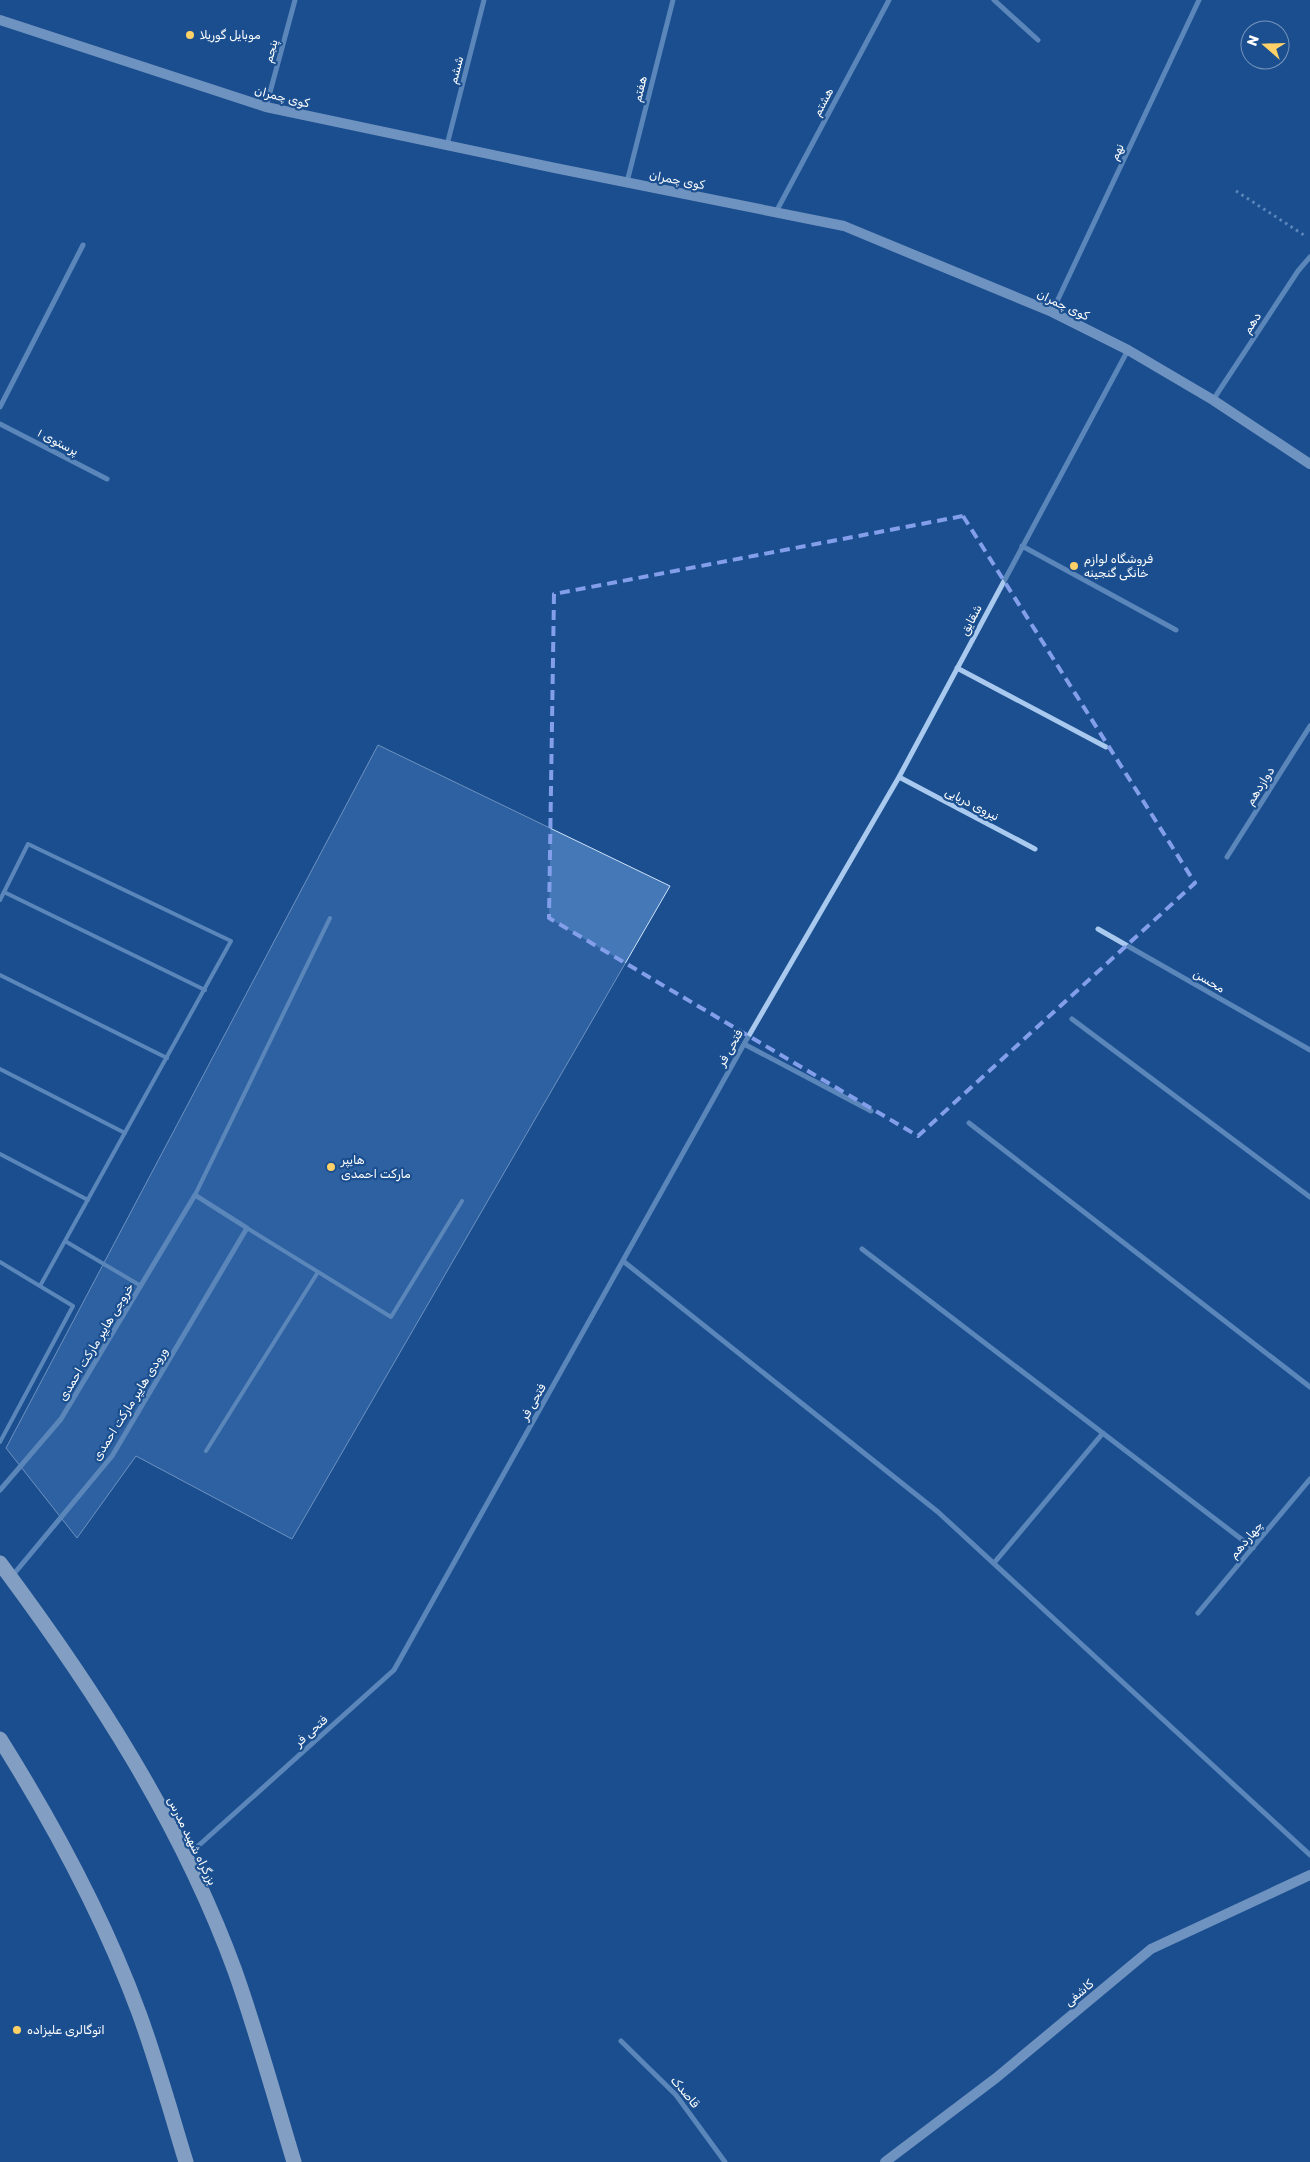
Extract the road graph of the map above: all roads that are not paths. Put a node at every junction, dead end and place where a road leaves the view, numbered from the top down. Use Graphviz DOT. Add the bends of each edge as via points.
graph roads {
  1 [pos="295,0"];
  2 [pos="484,0"];
  3 [pos="672,0"];
  4 [pos="889,0"];
  5 [pos="994,0"];
  6 [pos="1199,0"];
  7 [pos="0,20"];
  8 [pos="1038,40"];
  9 [pos="266,107"];
  10 [pos="447,146"];
  11 [pos="626,183"];
  12 [pos="776,212"];
  13 [pos="83,245"];
  14 [pos="1310,257"];
  15 [pos="1052,312"];
  16 [pos="1128,350"];
  17 [pos="1213,400"];
  18 [pos="0,407"];
  19 [pos="0,424"];
  20 [pos="1310,464"];
  21 [pos="107,479"];
  22 [pos="1022,546"];
  23 [pos="1176,630"];
  24 [pos="957,668"];
  25 [pos="1310,726"];
  26 [pos="1106,747"];
  27 [pos="898,778"];
  28 [pos="1036,849"];
  29 [pos="1228,857"];
  30 [pos="4,892"];
  31 [pos="829,898"];
  32 [pos="0,900"];
  33 [pos="330,918"];
  34 [pos="1098,929"];
  35 [pos="0,975"];
  36 [pos="205,990"];
  37 [pos="1072,1019"];
  38 [pos="744,1044"];
  39 [pos="1310,1050"];
  40 [pos="167,1058"];
  41 [pos="0,1070"];
  42 [pos="871,1111"];
  43 [pos="969,1123"];
  44 [pos="125,1133"];
  45 [pos="0,1154"];
  46 [pos="195,1195"];
  47 [pos="1310,1197"];
  48 [pos="88,1200"];
  49 [pos="462,1201"];
  50 [pos="247,1228"];
  51 [pos="65,1241"];
  52 [pos="862,1249"];
  53 [pos="0,1262"];
  54 [pos="623,1262"];
  55 [pos="318,1272"];
  56 [pos="40,1286"];
  57 [pos="140,1286"];
  58 [pos="1310,1387"];
  59 [pos="1103,1433"];
  60 [pos="0,1442"];
  61 [pos="206,1452"];
  62 [pos="1310,1478"];
  63 [pos="0,1490"];
  64 [pos="1253,1548"];
  65 [pos="0,1563"];
  66 [pos="994,1563"];
  67 [pos="11,1577"];
  68 [pos="1198,1613"];
  69 [pos="0,1739"];
  70 [pos="1310,1855"];
  71 [pos="184,1858"];
  72 [pos="1310,1875"];
  73 [pos="621,2041"];
  74 [pos="186,2162"];
  75 [pos="294,2162"];
  76 [pos="725,2162"];
  77 [pos="885,2162"];
  1 -- 9 [label="street, پنجم"];
  2 -- 10 [label="street, ششم"];
  3 -- 11 [label="street, هفتم"];
  4 -- 12 [label="street, هشتم"];
  5 -- 8 [label="street"];
  6 -- 15 [label="street, نهم"];
  7 -- 9 [label="main road, کوی چمران"];
  9 -- 10 [label="main road, کوی چمران"];
  10 -- 11 [label="main road, کوی چمران"];
  11 -- 12 [label="main road, کوی چمران"];
  12 -- 15 [label="main road, کوی چمران" via="844,226"];
  13 -- 18 [label="street"];
  14 -- 17 [label="street, دهم"];
  15 -- 16 [label="main road, کوی چمران"];
  16 -- 17 [label="main road, کوی چمران"];
  16 -- 22 [label="street, شقایق"];
  17 -- 20 [label="main road, کوی چمران"];
  19 -- 21 [label="street, پرستوی ۱"];
  22 -- 23 [label="street"];
  22 -- 24 [label="street, شقایق"];
  24 -- 26 [label="street"];
  24 -- 27 [label="street, شقایق"];
  25 -- 29 [label="street, دوازدهم"];
  27 -- 28 [label="street, نیروی دریایی"];
  27 -- 31 [label="street, شقایق"];
  30 -- 32 [label="lane"];
  30 -- 36 [label="lane"];
  30 -- 36 [label="lane" via="28,844 231,942"];
  31 -- 38 [label="street, فتحی فر"];
  33 -- 46 [label="lane"];
  34 -- 39 [label="street, محسن"];
  35 -- 40 [label="lane"];
  36 -- 40 [label="lane"];
  37 -- 47 [label="street"];
  38 -- 42 [label="street"];
  38 -- 54 [label="street, فتحی فر"];
  40 -- 44 [label="lane"];
  41 -- 44 [label="lane"];
  43 -- 58 [label="street"];
  44 -- 48 [label="lane"];
  45 -- 48 [label="lane"];
  46 -- 50 [label="street"];
  46 -- 57 [label="street, خروجی هایپر مارکت احمدی"];
  48 -- 51 [label="lane"];
  49 -- 55 [label="lane" via="391,1317"];
  50 -- 55 [label="lane"];
  50 -- 67 [label="street, ورودی هایپر مارکت احمدی" via="112,1456"];
  51 -- 56 [label="lane"];
  51 -- 57 [label="lane"];
  52 -- 59 [label="street"];
  53 -- 56 [label="lane"];
  54 -- 66 [label="street" via="938,1512"];
  54 -- 71 [label="street, فتحی فر" via="394,1670"];
  55 -- 61 [label="lane"];
  56 -- 60 [label="lane" via="73,1306"];
  57 -- 63 [label="street, خروجی هایپر مارکت احمدی" via="61,1419"];
  59 -- 64 [label="street"];
  59 -- 66 [label="street"];
  62 -- 64 [label="street, چهاردهم"];
  64 -- 68 [label="street, چهاردهم"];
  65 -- 67 [label="highway, بزرگراه شهید مدرس"];
  66 -- 70 [label="street"];
  67 -- 71 [label="highway, بزرگراه شهید مدرس" via="97,1700 143,1778"];
  69 -- 74 [label="highway" via="56,1834 116,1958 140,2014"];
  71 -- 75 [label="highway, بزرگراه شهید مدرس" via="235,1971"];
  72 -- 77 [label="main road, کاشفی" via="1151,1949 996,2078"];
  73 -- 76 [label="street, قاصدک" via="676,2095"];
}
